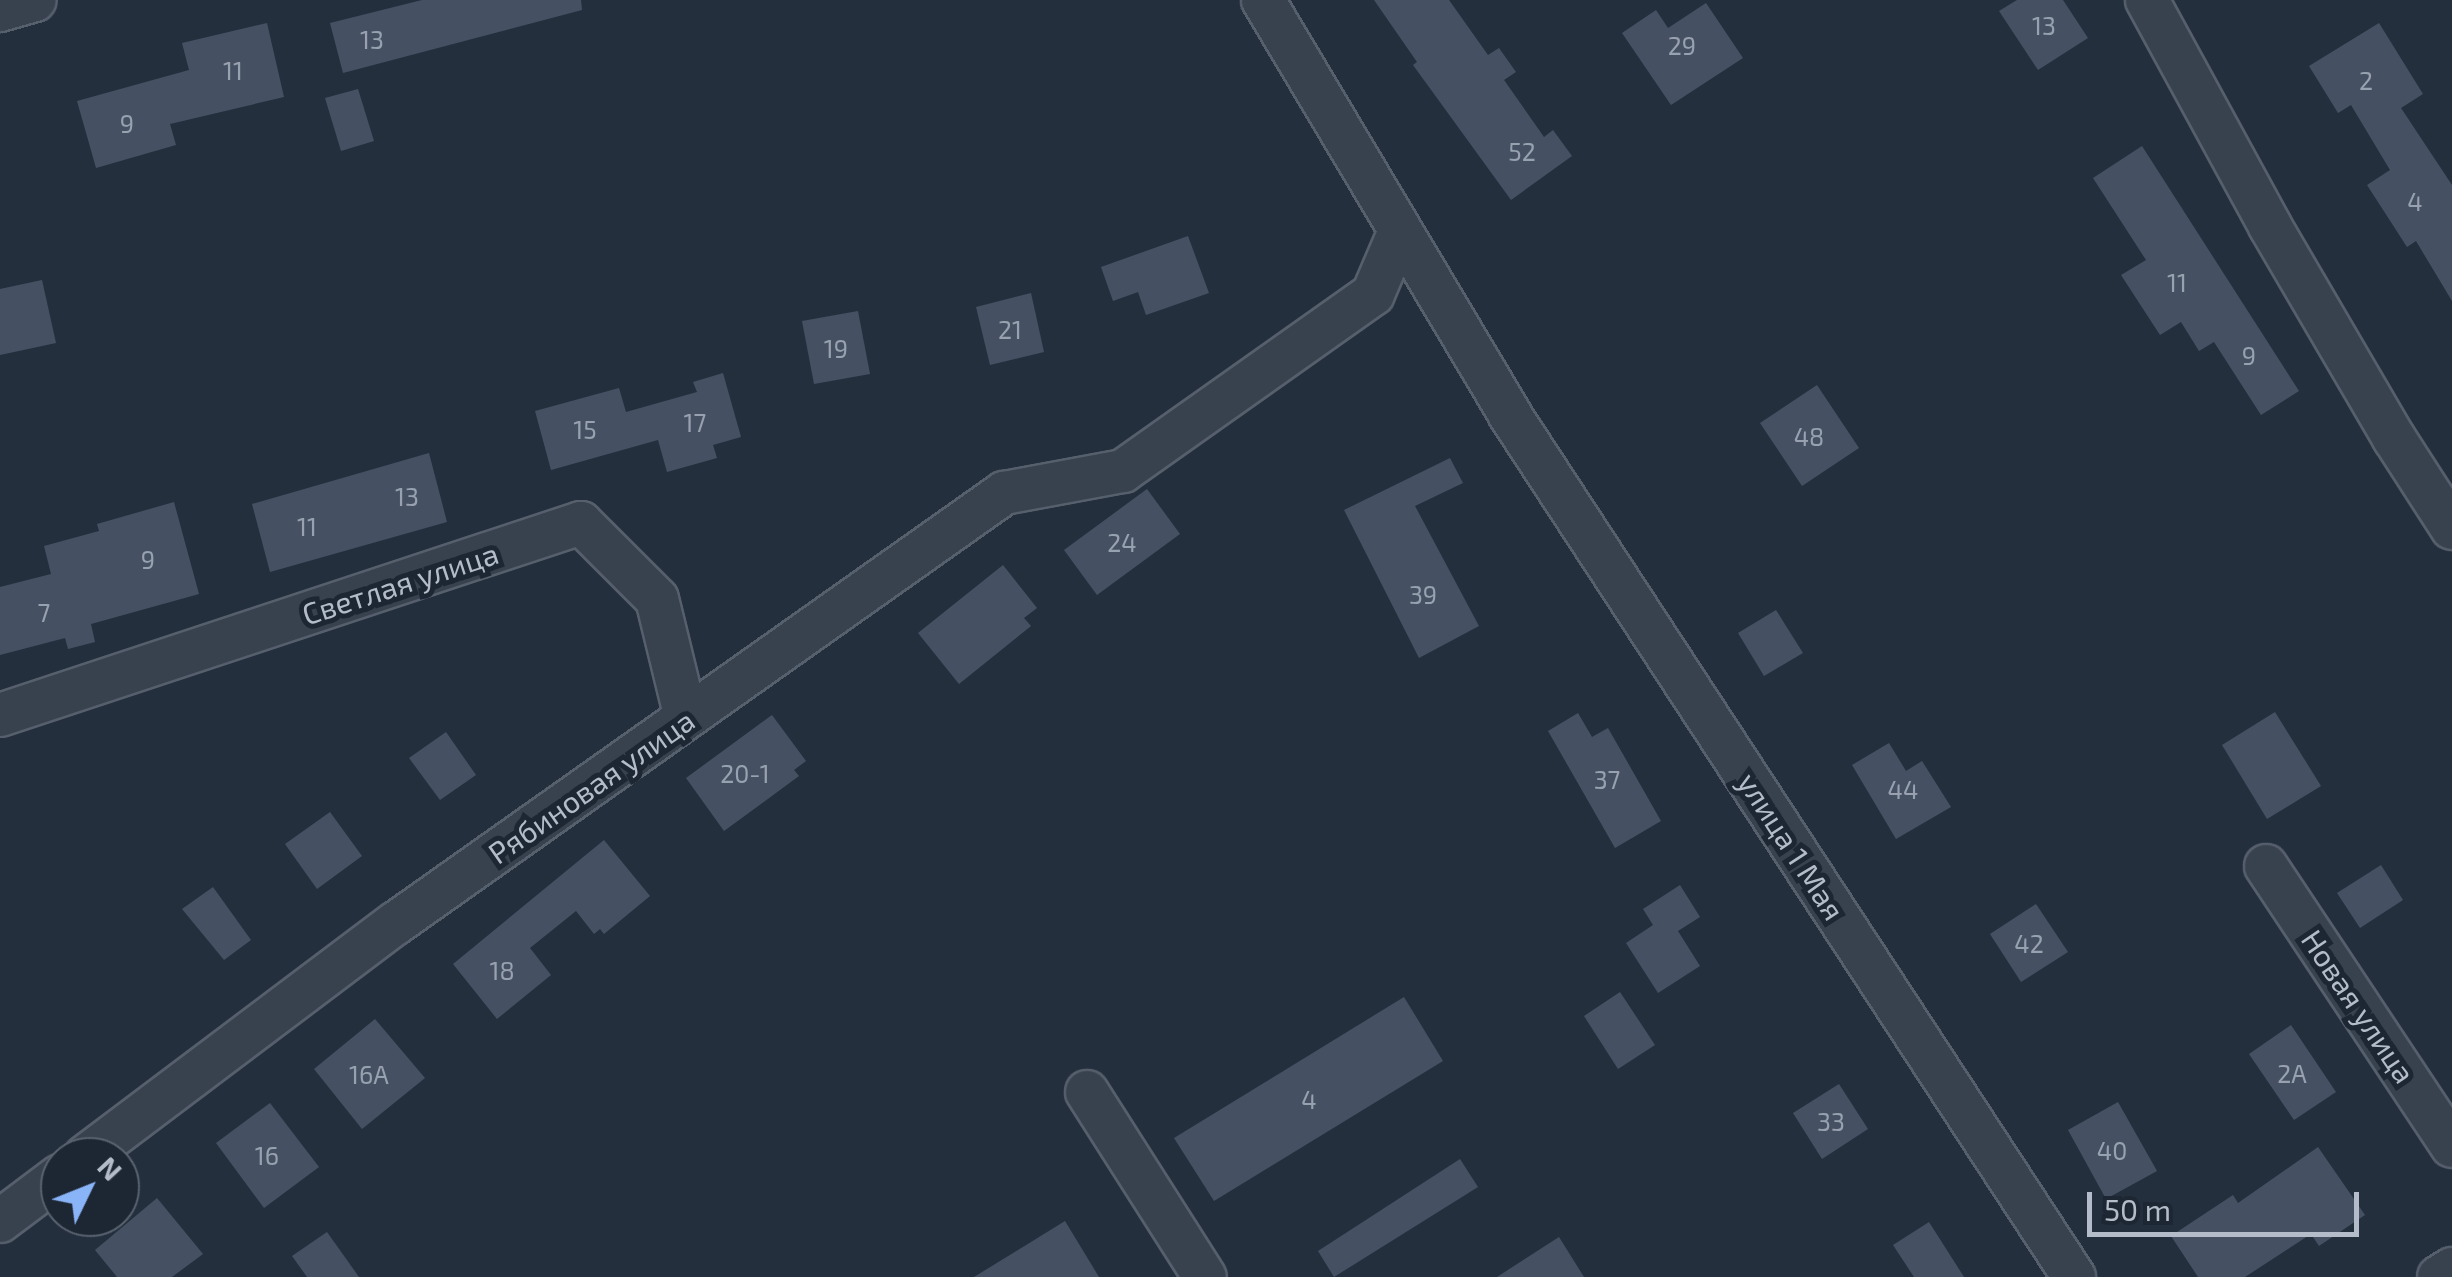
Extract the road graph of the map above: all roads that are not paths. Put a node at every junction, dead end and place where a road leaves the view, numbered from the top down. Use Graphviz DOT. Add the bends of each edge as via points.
graph roads {
  1 [pos="35,0"];
  2 [pos="1262,0"];
  3 [pos="2147,0"];
  4 [pos="0,10"];
  5 [pos="1399,232"];
  6 [pos="2452,528"];
  7 [pos="0,714"];
  8 [pos="686,718"];
  9 [pos="2266,866"];
  10 [pos="1088,1092"];
  11 [pos="112,1137"];
  12 [pos="2452,1146"];
  13 [pos="40,1191"];
  14 [pos="0,1221"];
  15 [pos="2452,1269"];
  16 [pos="1206,1277"];
  17 [pos="2074,1277"];
  18 [pos="2439,1277"];
  1 -- 4 [label="street"];
  2 -- 5 [label="street, улица 1 Мая"];
  3 -- 6 [label="street" via="2270,226"];
  5 -- 8 [label="street, Рябиновая улица" via="1373,294 1123,470 1004,494"];
  5 -- 17 [label="street, улица 1 Мая" via="1510,415"];
  7 -- 8 [label="street, Светлая улица" via="581,523 657,599"];
  8 -- 11 [label="street, Рябиновая улица" via="396,923"];
  9 -- 12 [label="street, Новая улица"];
  10 -- 16 [label="street"];
  13 -- 14 [label="street"];
  15 -- 18 [label="street"];
}
